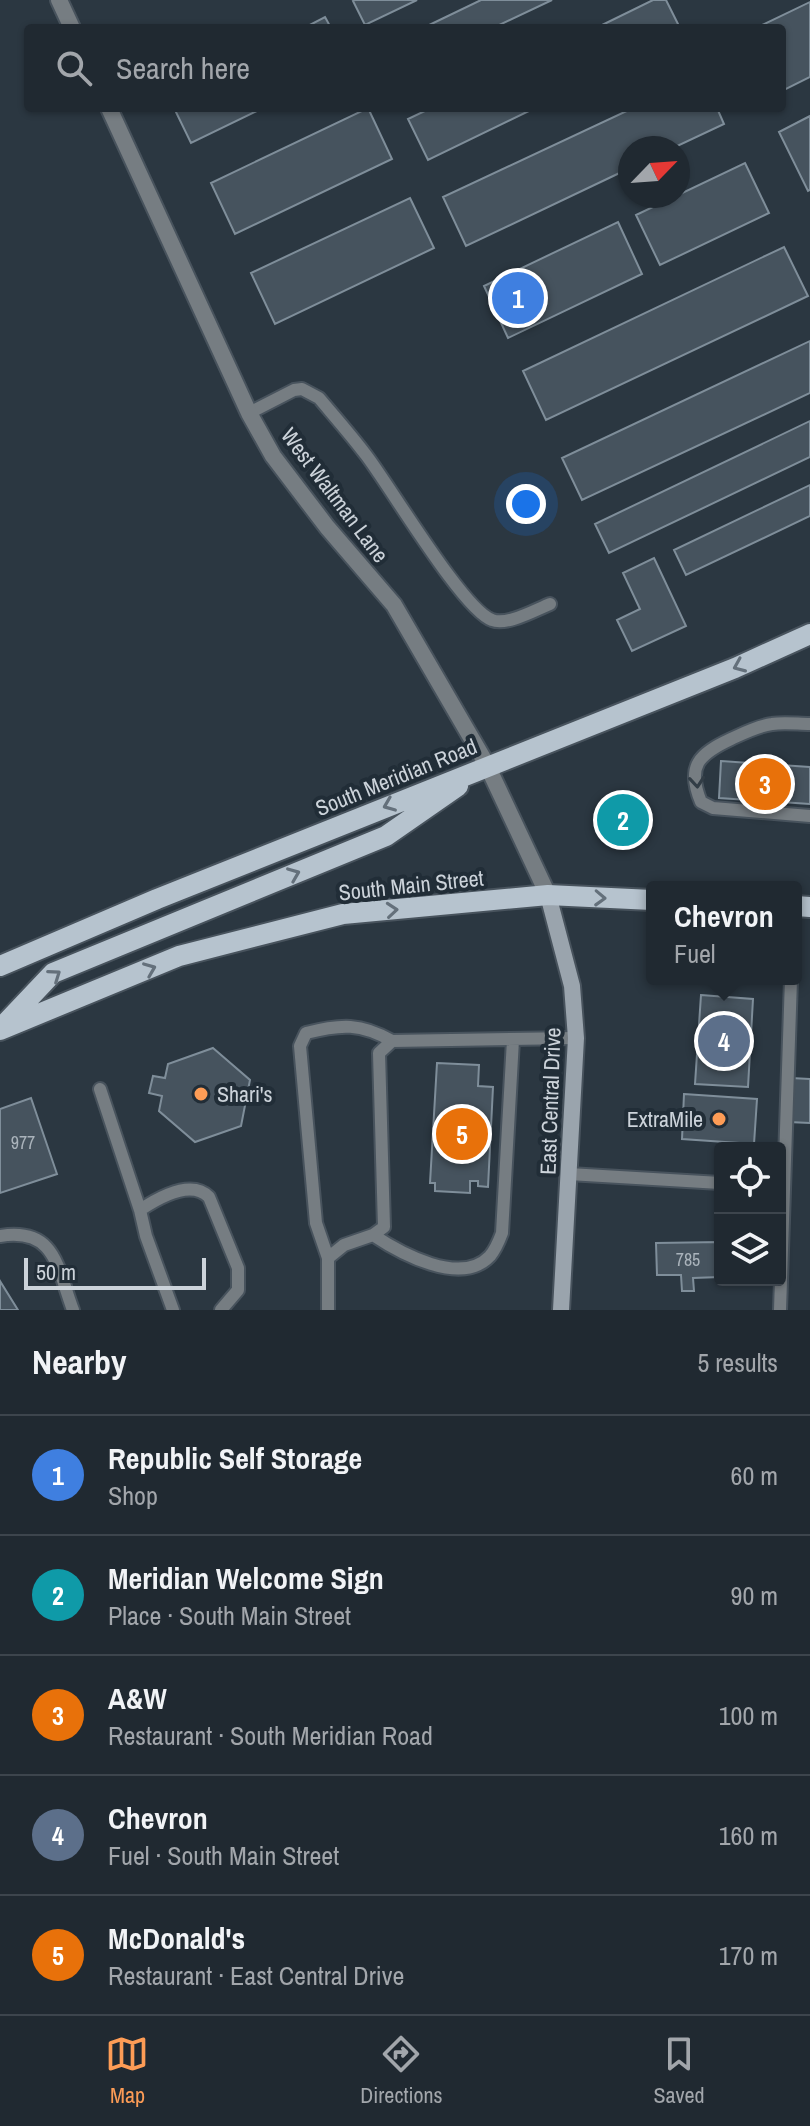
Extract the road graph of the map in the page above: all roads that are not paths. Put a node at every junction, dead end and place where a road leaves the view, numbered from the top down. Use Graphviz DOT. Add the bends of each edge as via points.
graph roads {
  1 [pos="59,0"];
  2 [pos="70,24"];
  3 [pos="111,112"];
  4 [pos="249,413"];
  5 [pos="550,604"];
  6 [pos="810,634"];
  7 [pos="810,724"];
  8 [pos="487,765"];
  9 [pos="810,816"];
  10 [pos="548,895"];
  11 [pos="646,900"];
  12 [pos="0,966"];
  13 [pos="791,985"];
  14 [pos="0,1030"];
  15 [pos="576,1038"];
  16 [pos="513,1040"];
  17 [pos="392,1041"];
  18 [pos="100,1089"];
  19 [pos="784,1142"];
  20 [pos="569,1174"];
  21 [pos="714,1183"];
  22 [pos="140,1210"];
  23 [pos="782,1214"];
  24 [pos="373,1235"];
  25 [pos="0,1236"];
  26 [pos="328,1258"];
  27 [pos="73,1310"];
  28 [pos="173,1310"];
  29 [pos="221,1310"];
  30 [pos="328,1310"];
  31 [pos="561,1310"];
  32 [pos="780,1310"];
  1 -- 2 [label="street"];
  3 -- 4 [label="street, West Waltman Lane"];
  4 -- 5 [label="lane" via="294,390 310,391 367,456 482,615 502,621"];
  4 -- 8 [label="street, West Waltman Lane" via="273,456 394,605"];
  6 -- 8 [label="main road, South Meridian Road, one-way"];
  7 -- 9 [label="lane, one-way" via="754,729 710,749 695,768 701,802 713,808"];
  8 -- 10 [label="street, West Waltman Lane"];
  8 -- 12 [label="main road, South Meridian Road, one-way"];
  14 -- 8 [label="main road, one-way" via="53,973 386,836"];
  10 -- 11 [label="main road, South Main Street, one-way"];
  14 -- 10 [label="main road, South Main Street, one-way" via="179,956 343,914"];
  10 -- 15 [label="street, East Central Drive" via="572,986"];
  13 -- 19 [label="lane"];
  15 -- 16 [label="lane"];
  15 -- 20 [label="street, East Central Drive"];
  16 -- 17 [label="lane"];
  16 -- 24 [label="lane" via="502,1233 495,1249 471,1266 435,1265 412,1259"];
  17 -- 24 [label="lane" via="379,1053 384,1227"];
  17 -- 26 [label="lane" via="362,1026 318,1030 302,1039 312,1193"];
  18 -- 22 [label="lane"];
  20 -- 21 [label="lane"];
  20 -- 31 [label="street, East Central Drive"];
  22 -- 28 [label="lane"];
  22 -- 29 [label="lane" via="193,1188 209,1197 238,1268 238,1290"];
  23 -- 32 [label="lane"];
  24 -- 26 [label="lane" via="344,1245"];
  25 -- 27 [label="lane" via="37,1238 49,1249"];
  26 -- 30 [label="lane"];
}
